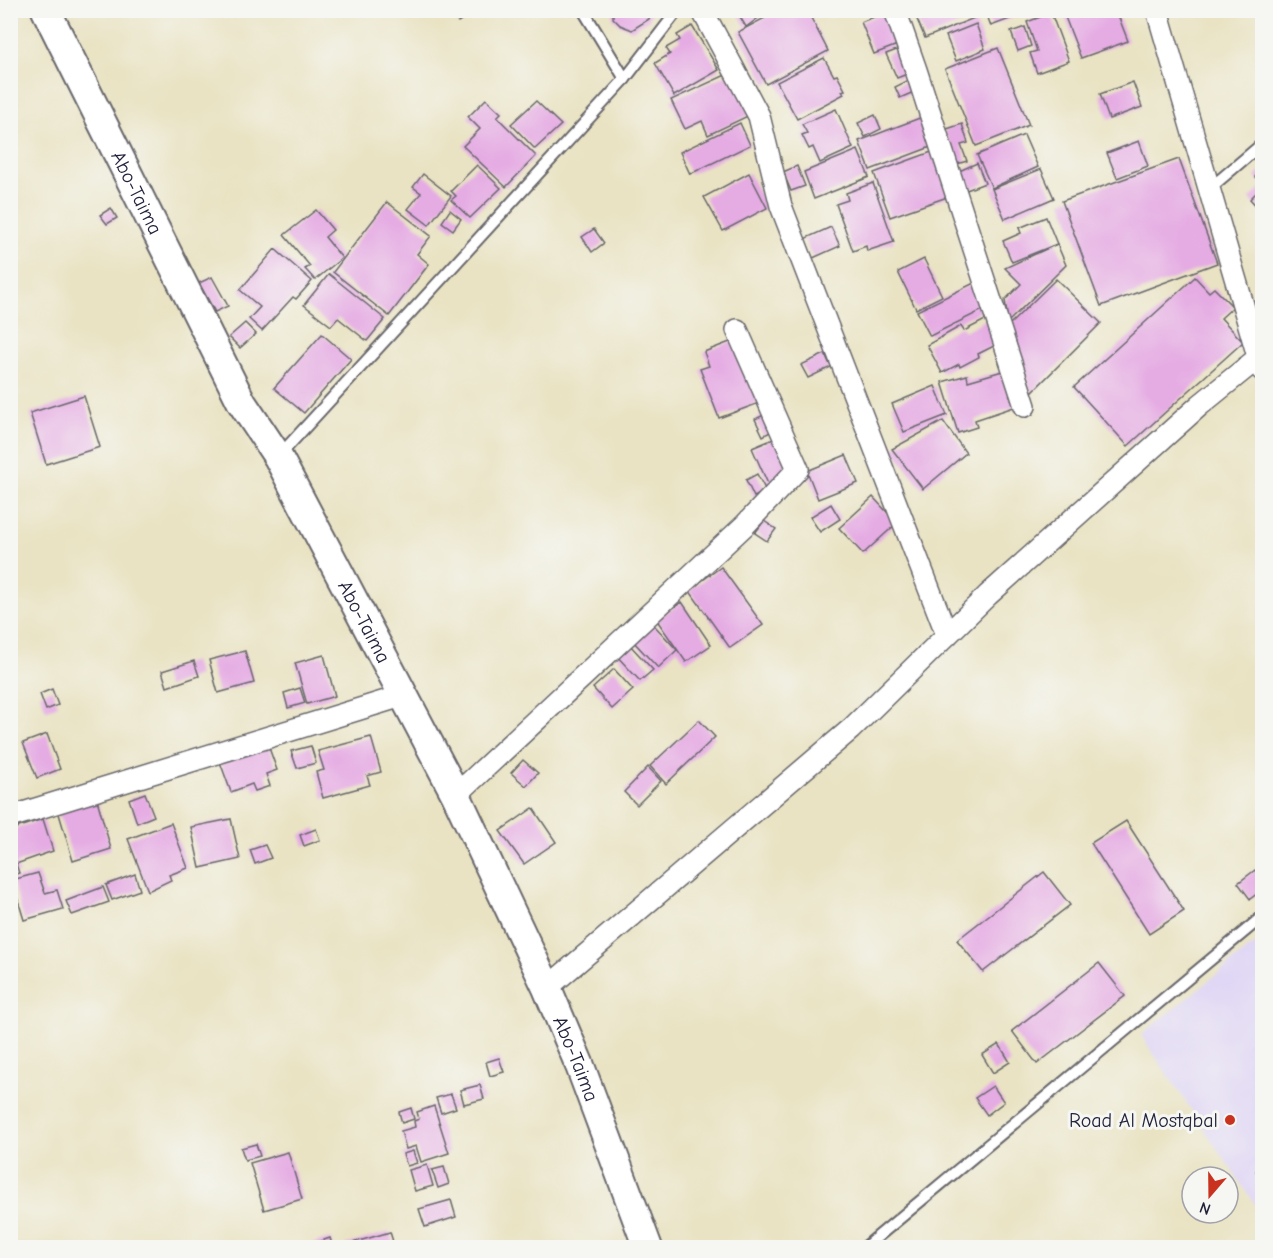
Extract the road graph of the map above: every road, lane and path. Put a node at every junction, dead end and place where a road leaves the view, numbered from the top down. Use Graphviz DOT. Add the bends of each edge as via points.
graph roads {
  1 [pos="46,10"];
  2 [pos="584,10"];
  3 [pos="678,10"];
  4 [pos="702,10"];
  5 [pos="895,10"];
  6 [pos="1157,10"];
  7 [pos="625,79"];
  8 [pos="1263,144"];
  9 [pos="1209,189"];
  10 [pos="737,330"];
  11 [pos="1260,364"];
  12 [pos="1026,406"];
  13 [pos="278,457"];
  14 [pos="947,635"];
  15 [pos="405,695"];
  16 [pos="456,795"];
  17 [pos="10,817"];
  18 [pos="1263,917"];
  19 [pos="547,988"];
  20 [pos="648,1248"];
  21 [pos="864,1248"];
  1 -- 13 [label="street, Abo-Taima" via="242,403"];
  2 -- 7 [label="lane"];
  3 -- 7 [label="lane"];
  4 -- 14 [label="street" via="759,116 781,206"];
  5 -- 12 [label="street"];
  6 -- 9 [label="street"];
  7 -- 13 [label="lane"];
  8 -- 9 [label="lane"];
  9 -- 11 [label="street"];
  10 -- 16 [label="street" via="798,469 745,525"];
  11 -- 14 [label="street" via="1200,405"];
  13 -- 15 [label="street, Abo-Taima"];
  14 -- 19 [label="street" via="851,729"];
  15 -- 16 [label="street, Abo-Taima"];
  15 -- 17 [label="street"];
  16 -- 19 [label="street, Abo-Taima"];
  18 -- 21 [label="lane"];
  19 -- 20 [label="street, Abo-Taima"];
}
